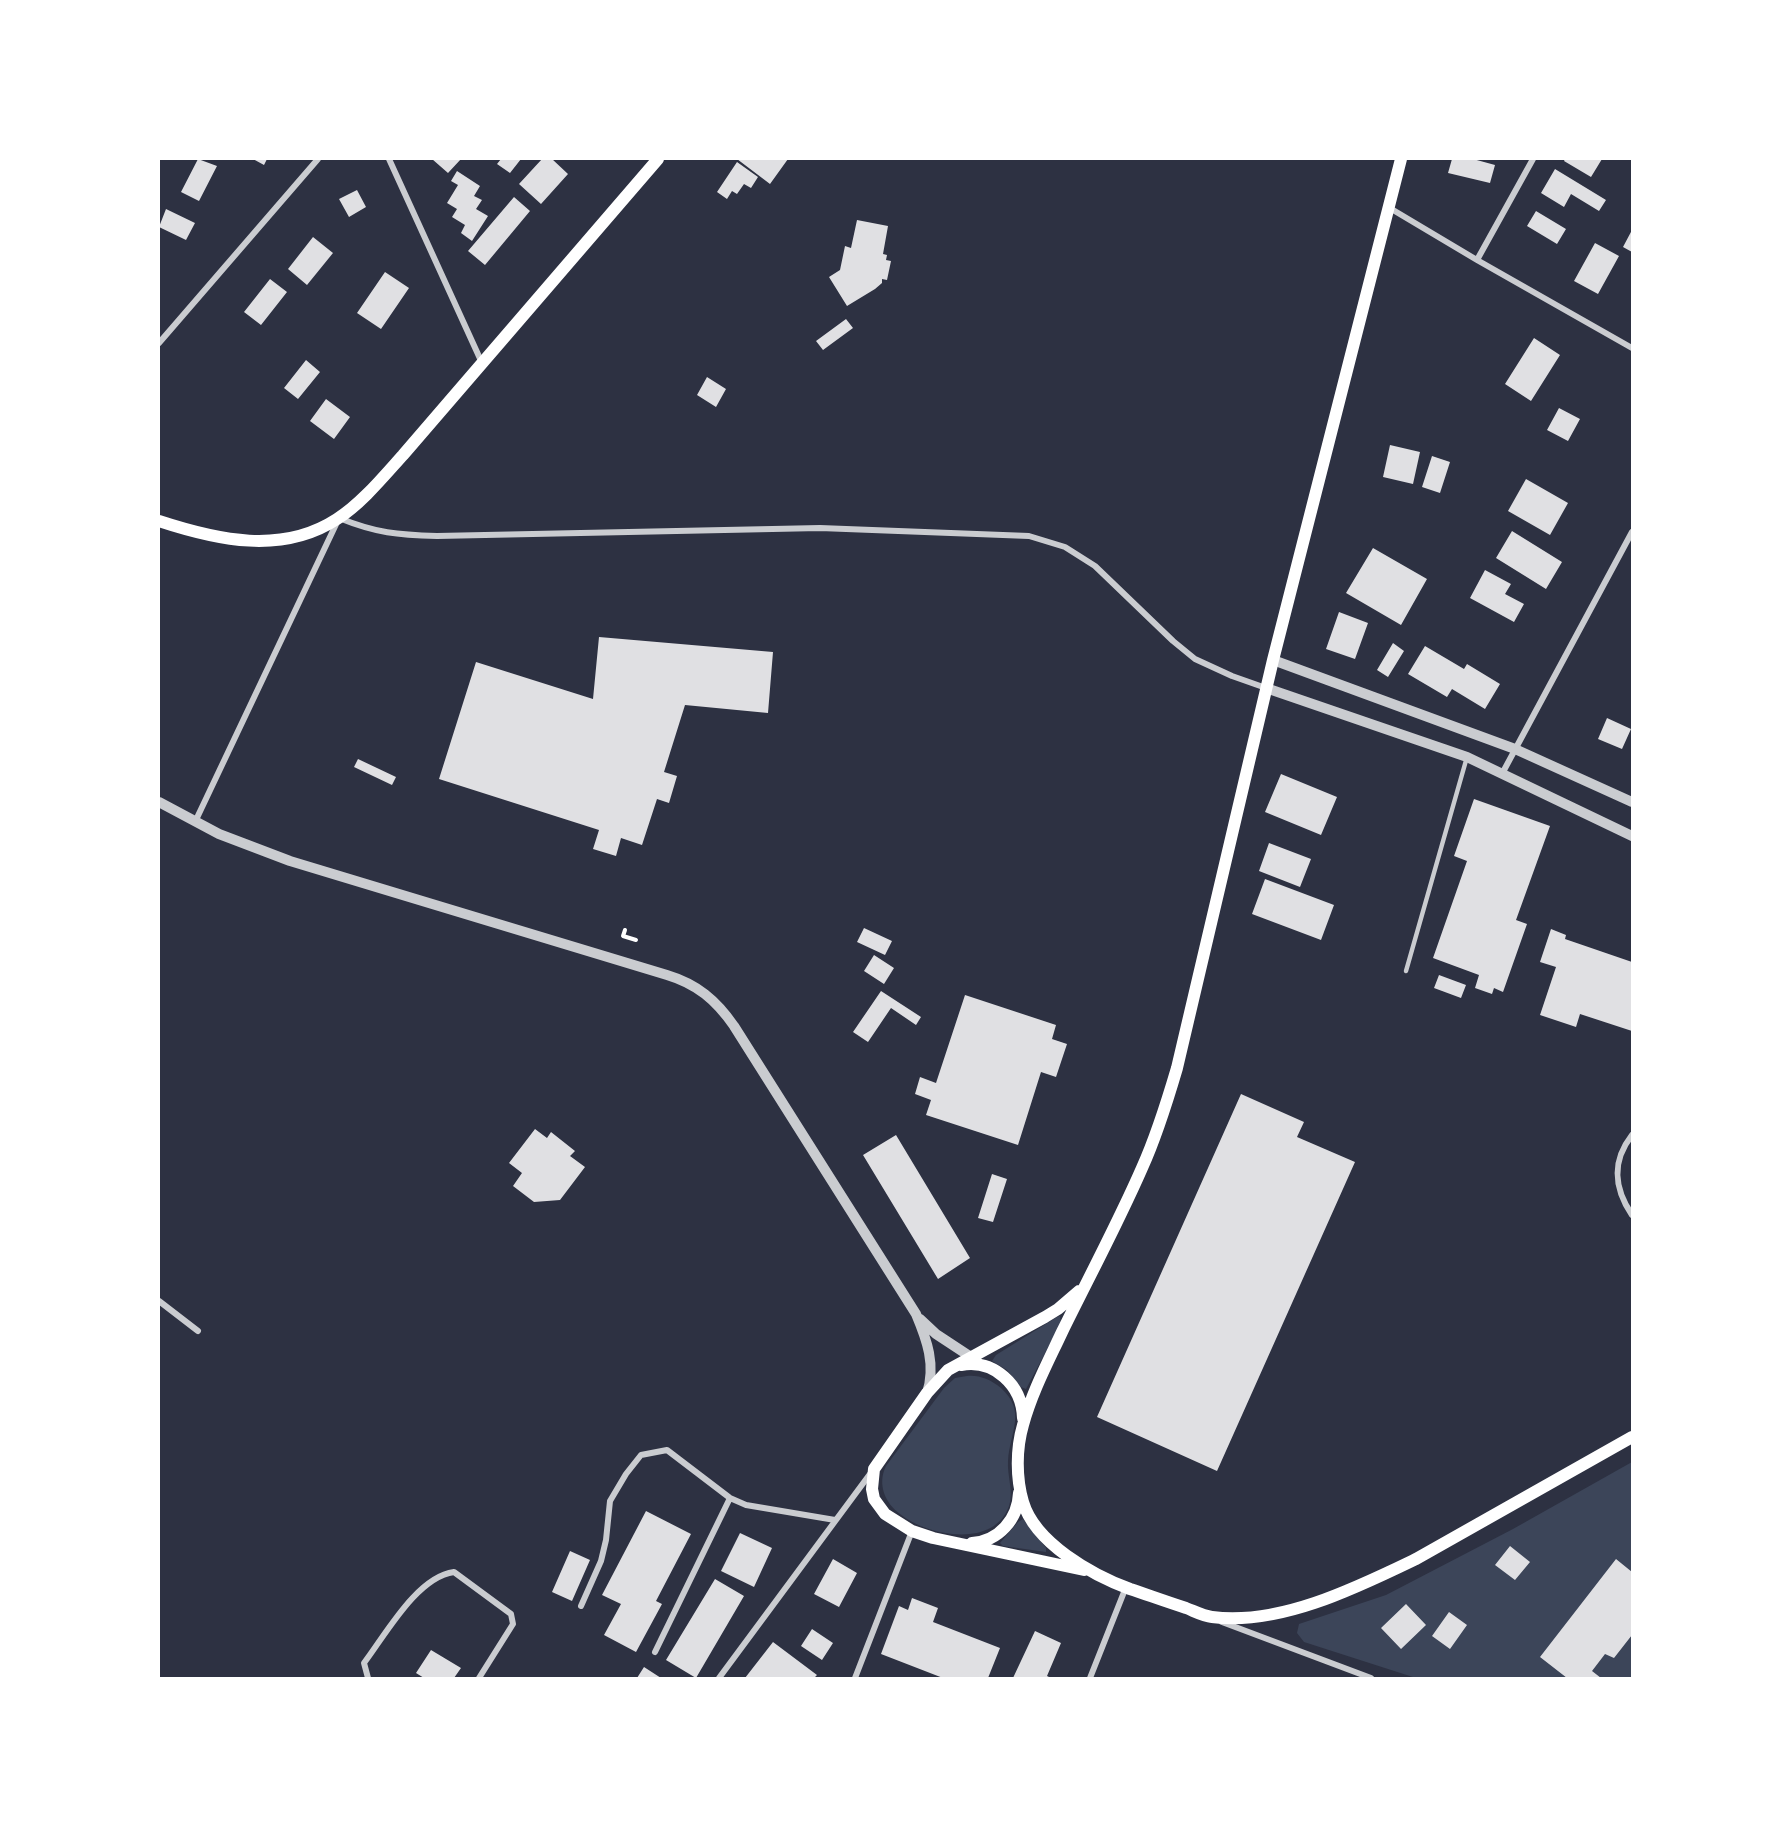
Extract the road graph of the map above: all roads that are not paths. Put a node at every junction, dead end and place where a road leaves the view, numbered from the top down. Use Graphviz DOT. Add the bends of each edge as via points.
graph roads {
  1 [pos="318,159"];
  2 [pos="389,159"];
  3 [pos="658,159"];
  4 [pos="1401,159"];
  5 [pos="1533,159"];
  6 [pos="1388,207"];
  7 [pos="1477,260"];
  8 [pos="159,343"];
  9 [pos="1632,348"];
  10 [pos="483,365"];
  11 [pos="339,518"];
  12 [pos="159,520"];
  13 [pos="1632,532"];
  14 [pos="1273,660"];
  15 [pos="1266,688"];
  16 [pos="1515,749"];
  17 [pos="1467,757"];
  18 [pos="1503,772"];
  19 [pos="159,802"];
  20 [pos="1632,802"];
  21 [pos="194,822"];
  22 [pos="1632,836"];
  23 [pos="1406,971"];
  24 [pos="1632,1136"];
  25 [pos="1632,1215"];
  26 [pos="1086,1284"];
  27 [pos="159,1301"];
  28 [pos="916,1314"];
  29 [pos="198,1331"];
  30 [pos="971,1357"];
  31 [pos="956,1365"];
  32 [pos="985,1365"];
  33 [pos="927,1393"];
  34 [pos="1023,1425"];
  35 [pos="1632,1437"];
  36 [pos="874,1469"];
  37 [pos="1020,1486"];
  38 [pos="730,1498"];
  39 [pos="835,1520"];
  40 [pos="912,1531"];
  41 [pos="966,1544"];
  42 [pos="1091,1572"];
  43 [pos="1126,1587"];
  44 [pos="581,1605"];
  45 [pos="1209,1617"];
  46 [pos="655,1652"];
  47 [pos="368,1678"];
  48 [pos="479,1678"];
  49 [pos="719,1678"];
  50 [pos="855,1678"];
  51 [pos="1090,1678"];
  52 [pos="1371,1678"];
  1 -- 8 [label="street"];
  2 -- 10 [label="street"];
  3 -- 10 [label="main road"];
  4 -- 6 [label="main road"];
  5 -- 7 [label="street"];
  6 -- 7 [label="street"];
  6 -- 14 [label="main road"];
  7 -- 9 [label="street"];
  10 -- 11 [label="main road" via="373,487"];
  11 -- 12 [label="main road" via="319,530 274,541 206,535"];
  11 -- 15 [label="street" via="387,533 437,536 820,528 1029,536 1065,547 1095,566 1195,659"];
  11 -- 21 [label="street"];
  13 -- 16 [label="street"];
  14 -- 15 [label="main road"];
  14 -- 16 [label="street"];
  15 -- 17 [label="street"];
  15 -- 26 [label="main road" via="1167,1104 1142,1168"];
  16 -- 18 [label="street"];
  16 -- 20 [label="street"];
  17 -- 18 [label="street"];
  17 -- 23 [label="lane"];
  18 -- 22 [label="street"];
  19 -- 21 [label="street"];
  21 -- 28 [label="street" via="290,861 681,979 704,992 734,1026"];
  24 -- 25 [label="street" via="1619,1159 1617,1180"];
  26 -- 30 [label="main road" via="1058,1309"];
  26 -- 34 [label="main road" via="1038,1384"];
  27 -- 29 [label="street"];
  28 -- 30 [label="street" via="936,1334"];
  28 -- 33 [label="street" via="931,1359"];
  30 -- 31 [label="main road"];
  30 -- 32 [label="street"];
  31 -- 32 [label="main road"];
  31 -- 33 [label="main road"];
  32 -- 34 [label="main road" via="1004,1377 1018,1394"];
  33 -- 36 [label="main road"];
  34 -- 37 [label="main road" via="1018,1457"];
  35 -- 45 [label="main road" via="1416,1559 1354,1588 1262,1616"];
  36 -- 39 [label="street"];
  36 -- 40 [label="main road" via="872,1489 879,1508"];
  37 -- 41 [label="main road" via="1018,1509 1003,1530 986,1540"];
  37 -- 42 [label="main road" via="1033,1523"];
  38 -- 39 [label="street" via="746,1505"];
  38 -- 44 [label="street" via="667,1450 641,1455 610,1501 606,1540"];
  38 -- 46 [label="street"];
  39 -- 49 [label="street"];
  40 -- 41 [label="main road"];
  40 -- 50 [label="street"];
  41 -- 42 [label="main road"];
  42 -- 43 [label="main road"];
  43 -- 45 [label="main road"];
  43 -- 51 [label="street"];
  45 -- 52 [label="street"];
  47 -- 48 [label="street" via="364,1663 420,1588 444,1573 454,1572 511,1614 513,1624"];
}
